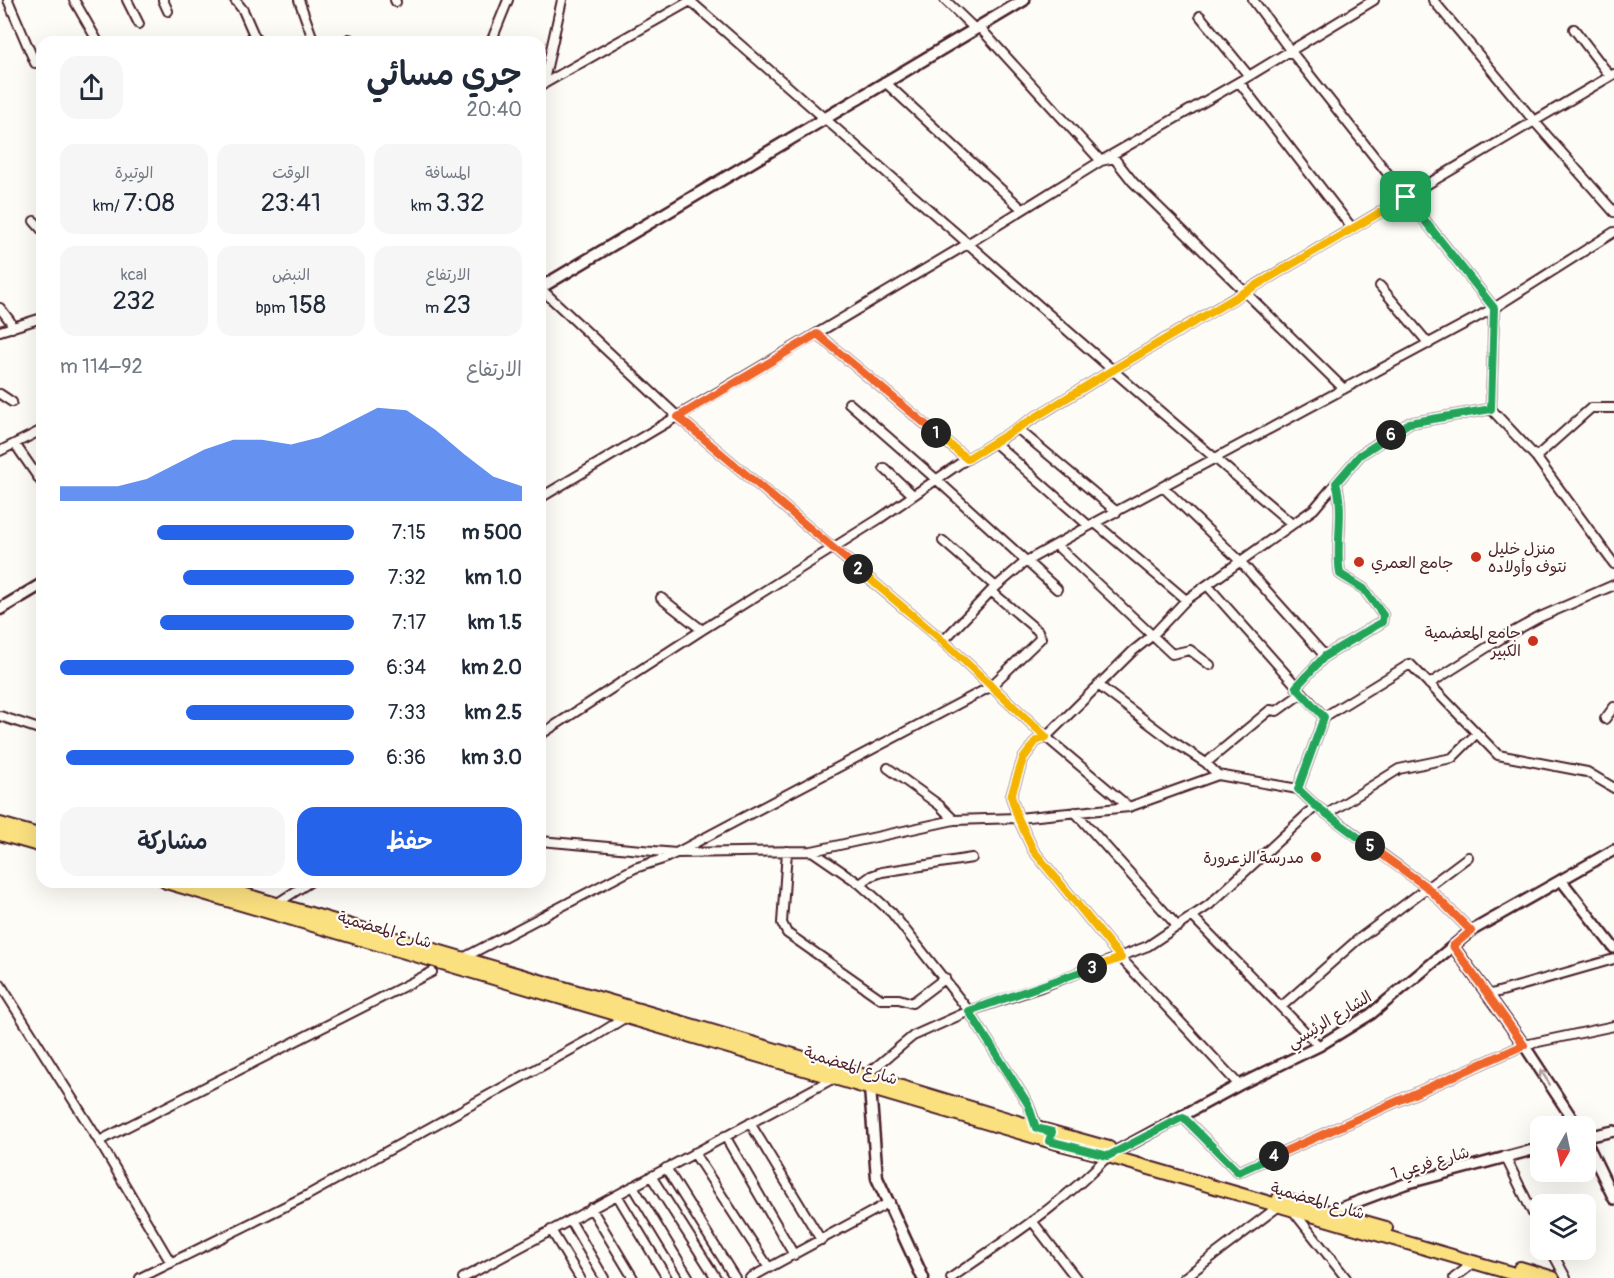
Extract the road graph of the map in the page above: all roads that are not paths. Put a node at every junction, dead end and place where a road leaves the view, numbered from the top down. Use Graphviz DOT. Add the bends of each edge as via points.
graph roads {
  1 [pos="8,0"];
  2 [pos="74,0"];
  3 [pos="127,0"];
  4 [pos="163,0"];
  5 [pos="235,0"];
  6 [pos="299,0"];
  7 [pos="508,0"];
  8 [pos="562,0"];
  9 [pos="690,0"];
  10 [pos="945,0"];
  11 [pos="1024,0"];
  12 [pos="1253,0"];
  13 [pos="1374,0"];
  14 [pos="1433,0"];
  15 [pos="168,11"];
  16 [pos="1200,16"];
  17 [pos="139,24"];
  18 [pos="975,29"];
  19 [pos="1574,29"];
  20 [pos="95,36"];
  21 [pos="254,36"];
  22 [pos="312,36"];
  23 [pos="493,36"];
  24 [pos="1290,50"];
  25 [pos="546,62"];
  26 [pos="35,63"];
  27 [pos="1612,75"];
  28 [pos="1249,76"];
  29 [pos="546,82"];
  30 [pos="885,82"];
  31 [pos="1239,82"];
  32 [pos="824,118"];
  33 [pos="1534,122"];
  34 [pos="1101,161"];
  35 [pos="1406,197"];
  36 [pos="1022,209"];
  37 [pos="1614,212"];
  38 [pos="34,220"];
  39 [pos="36,222"];
  40 [pos="1352,228"];
  41 [pos="1614,232"];
  42 [pos="969,243"];
  43 [pos="546,284"];
  44 [pos="1380,286"];
  45 [pos="1246,291"];
  46 [pos="546,294"];
  47 [pos="0,308"];
  48 [pos="1494,308"];
  49 [pos="36,320"];
  50 [pos="12,328"];
  51 [pos="0,331"];
  52 [pos="817,334"];
  53 [pos="1429,344"];
  54 [pos="1113,370"];
  55 [pos="1344,389"];
  56 [pos="0,394"];
  57 [pos="12,402"];
  58 [pos="849,403"];
  59 [pos="1614,408"];
  60 [pos="1491,409"];
  61 [pos="678,417"];
  62 [pos="1018,429"];
  63 [pos="36,433"];
  64 [pos="995,443"];
  65 [pos="15,444"];
  66 [pos="0,451"];
  67 [pos="1536,457"];
  68 [pos="967,459"];
  69 [pos="1214,459"];
  70 [pos="884,468"];
  71 [pos="36,474"];
  72 [pos="938,480"];
  73 [pos="1336,483"];
  74 [pos="1163,487"];
  75 [pos="546,494"];
  76 [pos="913,495"];
  77 [pos="1117,512"];
  78 [pos="1092,524"];
  79 [pos="1292,524"];
  80 [pos="943,541"];
  81 [pos="1056,545"];
  82 [pos="833,548"];
  83 [pos="1239,560"];
  84 [pos="1026,562"];
  85 [pos="1614,564"];
  86 [pos="1207,585"];
  87 [pos="1614,585"];
  88 [pos="36,588"];
  89 [pos="993,589"];
  90 [pos="1056,589"];
  91 [pos="661,598"];
  92 [pos="1186,600"];
  93 [pos="0,609"];
  94 [pos="702,630"];
  95 [pos="1153,635"];
  96 [pos="943,641"];
  97 [pos="1325,656"];
  98 [pos="1210,665"];
  99 [pos="1429,684"];
  100 [pos="1098,685"];
  101 [pos="990,687"];
  102 [pos="1299,690"];
  103 [pos="1614,707"];
  104 [pos="0,717"];
  105 [pos="1324,717"];
  106 [pos="1605,719"];
  107 [pos="36,728"];
  108 [pos="546,731"];
  109 [pos="1476,734"];
  110 [pos="1046,737"];
  111 [pos="1206,763"];
  112 [pos="888,768"];
  113 [pos="1218,775"];
  114 [pos="1614,788"];
  115 [pos="1298,789"];
  116 [pos="1316,806"];
  117 [pos="1129,807"];
  118 [pos="1075,812"];
  119 [pos="1327,814"];
  120 [pos="1018,818"];
  121 [pos="954,820"];
  122 [pos="0,824"];
  123 [pos="0,834"];
  124 [pos="36,834"];
  125 [pos="546,842"];
  126 [pos="36,844"];
  127 [pos="1614,850"];
  128 [pos="787,851"];
  129 [pos="812,851"];
  130 [pos="676,853"];
  131 [pos="1468,857"];
  132 [pos="972,858"];
  133 [pos="1561,880"];
  134 [pos="860,884"];
  135 [pos="191,888"];
  136 [pos="217,888"];
  137 [pos="301,888"];
  138 [pos="1428,888"];
  139 [pos="258,904"];
  140 [pos="276,904"];
  141 [pos="1192,916"];
  142 [pos="1178,927"];
  143 [pos="1471,931"];
  144 [pos="1453,946"];
  145 [pos="1614,948"];
  146 [pos="462,958"];
  147 [pos="1121,958"];
  148 [pos="1614,958"];
  149 [pos="432,972"];
  150 [pos="945,978"];
  151 [pos="0,984"];
  152 [pos="1488,995"];
  153 [pos="1281,1007"];
  154 [pos="969,1011"];
  155 [pos="627,1016"];
  156 [pos="1614,1026"];
  157 [pos="1524,1045"];
  158 [pos="1319,1046"];
  159 [pos="835,1077"];
  160 [pos="868,1082"];
  161 [pos="1239,1085"];
  162 [pos="1570,1116"];
  163 [pos="1183,1117"];
  164 [pos="750,1123"];
  165 [pos="1036,1128"];
  166 [pos="1614,1131"];
  167 [pos="725,1136"];
  168 [pos="1596,1136"];
  169 [pos="1051,1137"];
  170 [pos="99,1141"];
  171 [pos="1530,1150"];
  172 [pos="1120,1151"];
  173 [pos="694,1153"];
  174 [pos="1108,1156"];
  175 [pos="1505,1156"];
  176 [pos="1596,1160"];
  177 [pos="666,1168"];
  178 [pos="651,1176"];
  179 [pos="633,1186"];
  180 [pos="617,1195"];
  181 [pos="1614,1199"];
  182 [pos="890,1202"];
  183 [pos="1279,1206"];
  184 [pos="1530,1207"];
  185 [pos="591,1208"];
  186 [pos="1293,1210"];
  187 [pos="1330,1212"];
  188 [pos="570,1220"];
  189 [pos="1032,1221"];
  190 [pos="551,1230"];
  191 [pos="821,1240"];
  192 [pos="794,1255"];
  193 [pos="1556,1260"];
  194 [pos="1475,1262"];
  195 [pos="171,1263"];
  196 [pos="769,1268"];
  197 [pos="140,1278"];
  198 [pos="463,1278"];
  199 [pos="580,1278"];
  200 [pos="604,1278"];
  201 [pos="633,1278"];
  202 [pos="667,1278"];
  203 [pos="689,1278"];
  204 [pos="716,1278"];
  205 [pos="735,1278"];
  206 [pos="750,1278"];
  207 [pos="923,1278"];
  208 [pos="951,1278"];
  209 [pos="1076,1278"];
  210 [pos="1184,1278"];
  211 [pos="1346,1278"];
  212 [pos="1454,1278"];
  213 [pos="1528,1278"];
  214 [pos="1553,1278"];
  215 [pos="1566,1278"];
  1 -- 26 [label="street"];
  2 -- 20 [label="street"];
  3 -- 17 [label="street"];
  4 -- 15 [label="street"];
  5 -- 21 [label="street"];
  6 -- 22 [label="street"];
  7 -- 23 [label="street"];
  8 -- 25 [label="street"];
  9 -- 29 [label="street"];
  9 -- 32 [label="street"];
  10 -- 18 [label="street"];
  11 -- 18 [label="main road"];
  12 -- 24 [label="street"];
  13 -- 24 [label="street"];
  14 -- 33 [label="street"];
  16 -- 28 [label="street"];
  18 -- 30 [label="main road"];
  18 -- 34 [label="street" via="981,29"];
  19 -- 27 [label="street"];
  24 -- 28 [label="street"];
  24 -- 35 [label="street"];
  27 -- 33 [label="street"];
  28 -- 31 [label="street"];
  30 -- 32 [label="main road"];
  30 -- 36 [label="street"];
  31 -- 34 [label="street"];
  31 -- 40 [label="street"];
  32 -- 42 [label="street"];
  32 -- 43 [label="main road"];
  33 -- 35 [label="street"];
  33 -- 37 [label="street"];
  34 -- 36 [label="street"];
  34 -- 45 [label="street" via="1114,158 1133,182"];
  35 -- 40 [label="street"];
  35 -- 48 [label="street"];
  36 -- 42 [label="street"];
  38 -- 39 [label="street"];
  40 -- 45 [label="street"];
  41 -- 48 [label="street"];
  42 -- 52 [label="street"];
  42 -- 54 [label="street"];
  44 -- 53 [label="street"];
  45 -- 54 [label="street"];
  45 -- 55 [label="street"];
  46 -- 61 [label="street"];
  47 -- 50 [label="street"];
  48 -- 53 [label="street"];
  48 -- 60 [label="street"];
  49 -- 50 [label="street"];
  50 -- 51 [label="street"];
  52 -- 61 [label="street"];
  52 -- 68 [label="street"];
  53 -- 55 [label="street"];
  54 -- 62 [label="street"];
  54 -- 69 [label="street"];
  55 -- 69 [label="street"];
  56 -- 57 [label="street"];
  58 -- 72 [label="street"];
  59 -- 67 [label="street" via="1591,408"];
  60 -- 67 [label="street"];
  60 -- 73 [label="street" via="1409,423 1360,455"];
  61 -- 75 [label="street"];
  61 -- 82 [label="street"];
  62 -- 64 [label="street"];
  62 -- 77 [label="street"];
  63 -- 65 [label="street"];
  64 -- 68 [label="street"];
  64 -- 78 [label="street"];
  65 -- 66 [label="street"];
  65 -- 71 [label="street"];
  67 -- 85 [label="street"];
  68 -- 72 [label="street"];
  69 -- 74 [label="street"];
  69 -- 79 [label="street"];
  70 -- 76 [label="street"];
  72 -- 76 [label="street"];
  72 -- 84 [label="street"];
  73 -- 79 [label="street" via="1314,509"];
  73 -- 97 [label="street" via="1340,497 1340,574 1364,589 1384,619"];
  74 -- 77 [label="street"];
  74 -- 83 [label="street"];
  76 -- 82 [label="street"];
  77 -- 78 [label="street"];
  78 -- 81 [label="street"];
  78 -- 92 [label="street"];
  79 -- 83 [label="street"];
  80 -- 89 [label="street"];
  81 -- 84 [label="street"];
  81 -- 95 [label="street"];
  82 -- 94 [label="street"];
  82 -- 96 [label="street"];
  83 -- 86 [label="street"];
  83 -- 97 [label="street"];
  84 -- 89 [label="street"];
  84 -- 90 [label="street"];
  86 -- 92 [label="street"];
  86 -- 102 [label="street"];
  87 -- 99 [label="street" via="1540,617"];
  88 -- 93 [label="main road"];
  89 -- 96 [label="street"];
  89 -- 101 [label="street" via="1041,638"];
  91 -- 94 [label="street"];
  92 -- 95 [label="street"];
  94 -- 108 [label="street"];
  95 -- 98 [label="street" via="1172,654 1190,650"];
  95 -- 100 [label="street"];
  96 -- 101 [label="street"];
  97 -- 102 [label="street"];
  99 -- 105 [label="street" via="1410,664"];
  99 -- 109 [label="street"];
  100 -- 110 [label="street"];
  100 -- 111 [label="street"];
  101 -- 110 [label="street"];
  101 -- 130 [label="street"];
  102 -- 105 [label="street"];
  102 -- 111 [label="street"];
  103 -- 106 [label="street"];
  104 -- 107 [label="street"];
  105 -- 115 [label="street"];
  109 -- 114 [label="street" via="1498,754 1587,771"];
  109 -- 119 [label="street" via="1452,758 1399,769"];
  110 -- 117 [label="street"];
  110 -- 120 [label="street" via="1036,741 1023,759 1011,796"];
  111 -- 113 [label="street"];
  112 -- 121 [label="street"];
  113 -- 115 [label="street"];
  113 -- 117 [label="street"];
  115 -- 116 [label="street"];
  116 -- 119 [label="street"];
  116 -- 141 [label="street" via="1209,905"];
  117 -- 118 [label="street"];
  118 -- 120 [label="street"];
  118 -- 142 [label="street"];
  119 -- 138 [label="street"];
  120 -- 121 [label="street"];
  120 -- 147 [label="street" via="1033,850"];
  121 -- 129 [label="street"];
  122 -- 124 [label="main road"];
  123 -- 126 [label="main road"];
  125 -- 130 [label="street"];
  127 -- 133 [label="street, الشارع الرئيسي"];
  128 -- 129 [label="street"];
  128 -- 130 [label="street"];
  128 -- 150 [label="street" via="782,923 787,933 881,999 912,1003"];
  129 -- 134 [label="street"];
  130 -- 146 [label="street" via="635,868"];
  131 -- 138 [label="street"];
  132 -- 134 [label="street" via="882,872"];
  133 -- 143 [label="street, الشارع الرئيسي"];
  133 -- 145 [label="street"];
  134 -- 150 [label="street" via="892,913"];
  135 -- 139 [label="main road, شارع المعضمية"];
  136 -- 139 [label="main road, شارع المعضمية"];
  137 -- 140 [label="street"];
  138 -- 143 [label="street"];
  138 -- 153 [label="street" via="1356,941"];
  139 -- 140 [label="main road, شارع المعضمية"];
  139 -- 155 [label="main road, شارع المعضمية"];
  140 -- 146 [label="main road, شارع المعضمية"];
  141 -- 142 [label="street"];
  141 -- 153 [label="street"];
  142 -- 147 [label="street"];
  143 -- 144 [label="street, الشارع الرئيسي"];
  144 -- 152 [label="street"];
  144 -- 158 [label="street, الشارع الرئيسي" via="1371,1014"];
  146 -- 160 [label="main road, شارع المعضمية"];
  147 -- 154 [label="street"];
  147 -- 161 [label="street"];
  148 -- 152 [label="street"];
  149 -- 170 [label="street"];
  150 -- 154 [label="street"];
  151 -- 170 [label="street"];
  152 -- 157 [label="street"];
  153 -- 158 [label="street"];
  154 -- 160 [label="street" via="913,1036"];
  154 -- 165 [label="street" via="1028,1104"];
  155 -- 159 [label="main road, شارع المعضمية"];
  155 -- 195 [label="street" via="306,1196"];
  156 -- 157 [label="street"];
  162 -- 157 [label="street, one-way"];
  157 -- 163 [label="street" via="1238,1172"];
  158 -- 161 [label="street, الشارع الرئيسي"];
  159 -- 160 [label="main road, شارع المعضمية"];
  159 -- 164 [label="street"];
  160 -- 165 [label="main road, شارع المعضمية"];
  160 -- 169 [label="main road, شارع المعضمية"];
  160 -- 182 [label="main road" via="878,1178"];
  161 -- 163 [label="street, الشارع الرئيسي"];
  163 -- 172 [label="street, الشارع الرئيسي"];
  164 -- 167 [label="street"];
  164 -- 191 [label="street"];
  165 -- 169 [label="main road, شارع المعضمية"];
  166 -- 168 [label="street"];
  167 -- 173 [label="street"];
  167 -- 192 [label="street"];
  169 -- 172 [label="main road, شارع المعضمية"];
  169 -- 174 [label="main road, شارع المعضمية"];
  170 -- 195 [label="street"];
  171 -- 175 [label="street, شارع فرعي 1"];
  172 -- 174 [label="street, الشارع الرئيسي"];
  172 -- 187 [label="main road, شارع المعضمية"];
  173 -- 177 [label="street"];
  173 -- 196 [label="street"];
  174 -- 183 [label="main road, شارع المعضمية"];
  174 -- 189 [label="street"];
  175 -- 184 [label="street"];
  175 -- 187 [label="street, شارع فرعي 1" via="1405,1184"];
  176 -- 181 [label="street"];
  177 -- 178 [label="street"];
  177 -- 205 [label="street"];
  178 -- 179 [label="street"];
  178 -- 204 [label="street"];
  179 -- 180 [label="street"];
  179 -- 203 [label="street"];
  180 -- 185 [label="street"];
  180 -- 202 [label="street"];
  182 -- 191 [label="street"];
  182 -- 207 [label="main road"];
  183 -- 186 [label="main road, شارع المعضمية"];
  183 -- 210 [label="street"];
  185 -- 188 [label="street"];
  185 -- 201 [label="street"];
  186 -- 194 [label="main road, شارع المعضمية"];
  186 -- 211 [label="street"];
  187 -- 214 [label="main road, شارع المعضمية"];
  188 -- 190 [label="street"];
  188 -- 200 [label="street"];
  189 -- 208 [label="street"];
  189 -- 209 [label="street"];
  190 -- 198 [label="street"];
  190 -- 199 [label="street"];
  191 -- 192 [label="street"];
  192 -- 196 [label="street"];
  193 -- 215 [label="street"];
  194 -- 212 [label="street"];
  194 -- 213 [label="main road, شارع المعضمية"];
  195 -- 197 [label="street"];
  196 -- 206 [label="street"];
}
